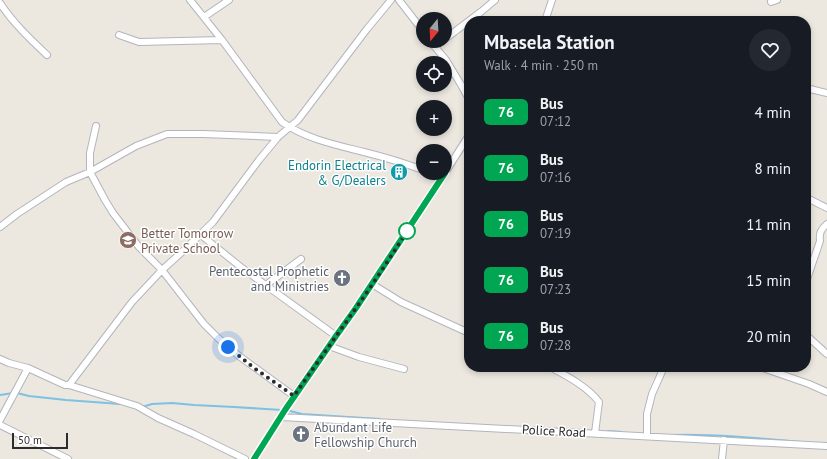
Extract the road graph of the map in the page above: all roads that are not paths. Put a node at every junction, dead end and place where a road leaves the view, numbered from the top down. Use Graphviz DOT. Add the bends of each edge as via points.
graph roads {
  1 [pos="190,0"];
  2 [pos="229,0"];
  3 [pos="391,0"];
  4 [pos="399,0"];
  5 [pos="495,0"];
  6 [pos="552,0"];
  7 [pos="0,3"];
  8 [pos="475,16"];
  9 [pos="547,16"];
  10 [pos="204,18"];
  11 [pos="416,22"];
  12 [pos="464,24"];
  13 [pos="452,33"];
  14 [pos="119,35"];
  15 [pos="222,40"];
  16 [pos="436,48"];
  17 [pos="47,55"];
  18 [pos="811,89"];
  19 [pos="464,90"];
  20 [pos="827,93"];
  21 [pos="96,126"];
  22 [pos="290,128"];
  23 [pos="278,137"];
  24 [pos="464,143"];
  25 [pos="452,162"];
  26 [pos="416,168"];
  27 [pos="90,172"];
  28 [pos="440,180"];
  29 [pos="811,200"];
  30 [pos="827,208"];
  31 [pos="827,224"];
  32 [pos="0,227"];
  33 [pos="201,235"];
  34 [pos="301,259"];
  35 [pos="811,267"];
  36 [pos="162,270"];
  37 [pos="372,284"];
  38 [pos="266,285"];
  39 [pos="464,331"];
  40 [pos="336,336"];
  41 [pos="811,340"];
  42 [pos="329,346"];
  43 [pos="827,354"];
  44 [pos="0,359"];
  45 [pos="28,368"];
  46 [pos="404,369"];
  47 [pos="560,372"];
  48 [pos="662,372"];
  49 [pos="774,372"];
  50 [pos="69,385"];
  51 [pos="827,392"];
  52 [pos="294,396"];
  53 [pos="281,416"];
  54 [pos="0,420"];
  55 [pos="0,425"];
  56 [pos="595,433"];
  57 [pos="647,436"];
  58 [pos="724,440"];
  59 [pos="827,446"];
  60 [pos="68,459"];
  61 [pos="245,459"];
  62 [pos="254,459"];
  63 [pos="722,459"];
  1 -- 10 [label="street"];
  2 -- 10 [label="street"];
  3 -- 22 [label="street"];
  4 -- 11 [label="street"];
  5 -- 8 [label="street"];
  6 -- 9 [label="street"];
  7 -- 17 [label="street" via="14,23"];
  10 -- 15 [label="street"];
  12 -- 13 [label="street"];
  14 -- 15 [label="street" via="139,42"];
  15 -- 22 [label="street" via="276,116"];
  16 -- 19 [label="street"];
  18 -- 20 [label="street"];
  21 -- 27 [label="street" via="90,153"];
  22 -- 23 [label="street"];
  22 -- 26 [label="street" via="321,140"];
  23 -- 27 [label="street" via="167,134 136,146"];
  23 -- 33 [label="street"];
  24 -- 25 [label="street"];
  27 -- 32 [label="street" via="66,182"];
  27 -- 36 [label="street" via="113,213 139,247"];
  28 -- 37 [label="street"];
  29 -- 30 [label="street"];
  31 -- 35 [label="street" via="822,229"];
  33 -- 36 [label="street"];
  33 -- 38 [label="street"];
  34 -- 38 [label="street"];
  36 -- 50 [label="street" via="132,302"];
  36 -- 52 [label="street" via="218,338"];
  37 -- 39 [label="street" via="401,302"];
  37 -- 40 [label="street"];
  38 -- 40 [label="street"];
  40 -- 42 [label="street"];
  41 -- 43 [label="street"];
  42 -- 46 [label="street"];
  42 -- 52 [label="street"];
  44 -- 45 [label="street"];
  45 -- 50 [label="street" via="60,384"];
  45 -- 54 [label="street"];
  47 -- 56 [label="street" via="591,393 599,402"];
  48 -- 57 [label="street" via="647,414"];
  49 -- 51 [label="street"];
  50 -- 61 [label="street" via="137,406"];
  52 -- 53 [label="street"];
  53 -- 56 [label="street, Police Road"];
  53 -- 62 [label="street"];
  55 -- 60 [label="street"];
  56 -- 57 [label="street, Police Road"];
  57 -- 58 [label="street, Police Road"];
  58 -- 59 [label="street, Police Road"];
  58 -- 63 [label="street"];
}
